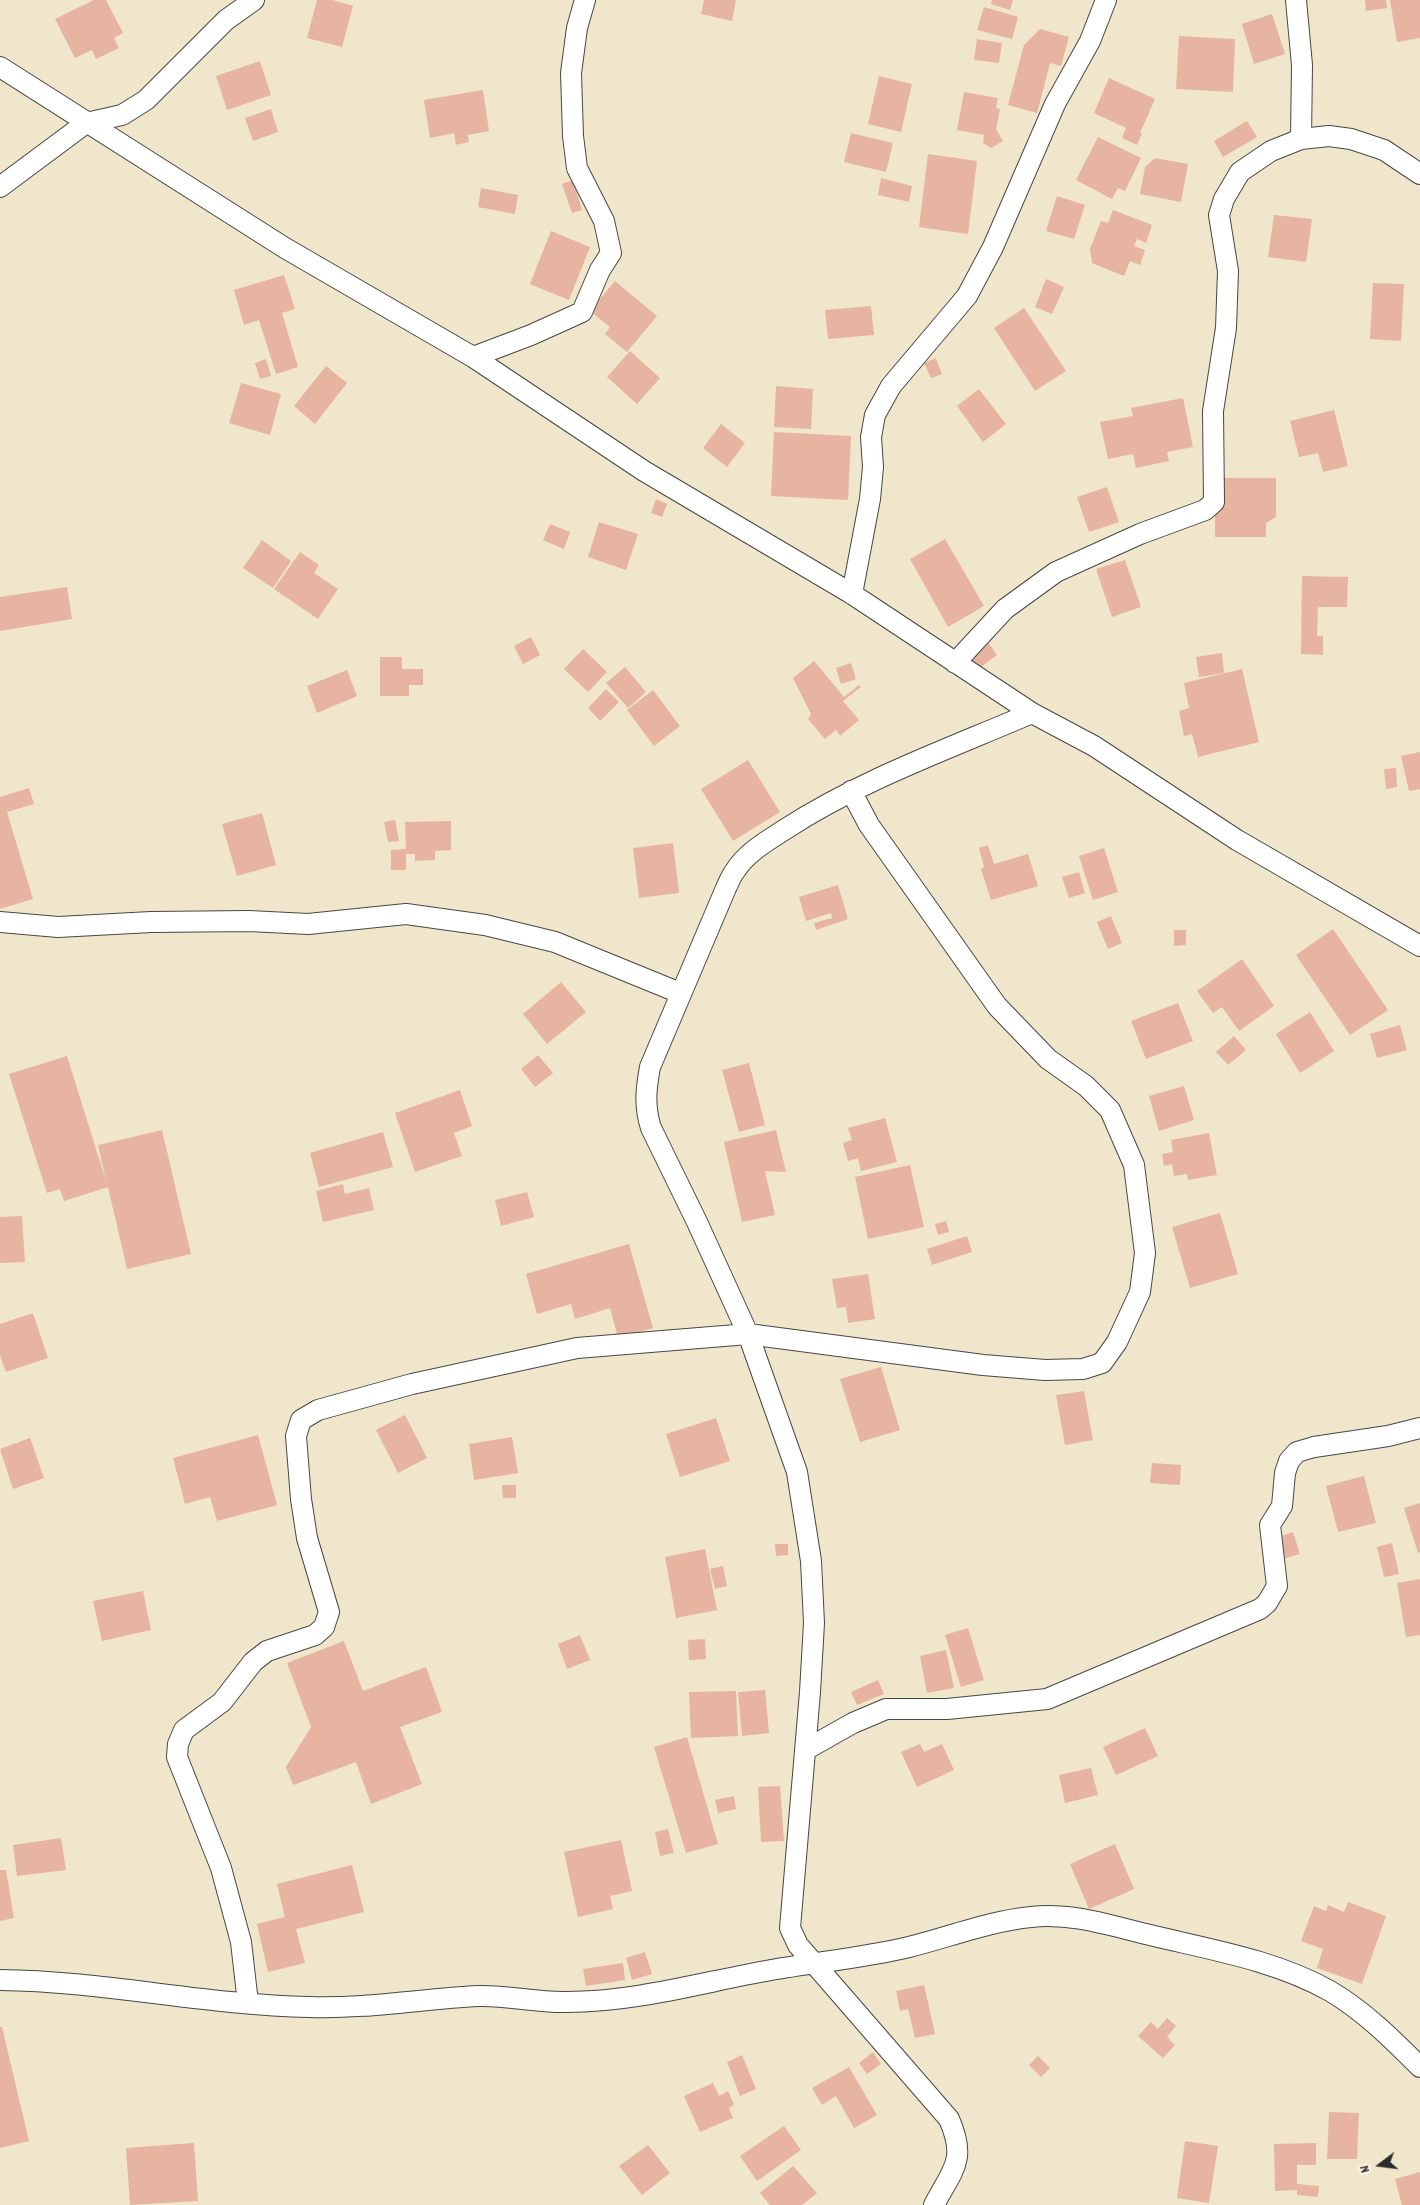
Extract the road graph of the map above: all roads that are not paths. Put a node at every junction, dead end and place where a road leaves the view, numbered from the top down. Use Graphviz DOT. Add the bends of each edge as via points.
graph roads {
  1 [pos="254,0"];
  2 [pos="585,0"];
  3 [pos="1106,0"];
  4 [pos="1296,0"];
  5 [pos="0,67"];
  6 [pos="86,123"];
  7 [pos="1301,139"];
  8 [pos="1420,174"];
  9 [pos="0,187"];
  10 [pos="473,357"];
  11 [pos="852,594"];
  12 [pos="954,663"];
  13 [pos="1032,713"];
  14 [pos="851,791"];
  15 [pos="0,922"];
  16 [pos="1420,946"];
  17 [pos="680,994"];
  18 [pos="748,1334"];
  19 [pos="1420,1428"];
  20 [pos="805,1750"];
  21 [pos="813,1963"];
  22 [pos="0,1980"];
  23 [pos="248,2003"];
  24 [pos="1420,2067"];
  25 [pos="934,2205"];
  1 -- 6 [label="street" via="226,20 146,100 122,115"];
  2 -- 10 [label="street" via="577,28 571,73 573,136 577,168 604,220 611,253 582,312"];
  3 -- 11 [label="street" via="1090,41 1055,104 993,247 967,296 891,386 875,415 871,437 870,499"];
  4 -- 7 [label="street" via="1302,65"];
  5 -- 6 [label="street"];
  6 -- 9 [label="street"];
  6 -- 10 [label="street" via="285,248"];
  7 -- 8 [label="street" via="1329,136 1351,139 1384,150"];
  7 -- 12 [label="street" via="1271,151 1240,172 1224,199 1220,216 1228,271 1226,328 1213,411 1214,502 1205,510 1140,534 1056,572 1005,609"];
  10 -- 11 [label="street" via="644,471"];
  11 -- 12 [label="street"];
  12 -- 13 [label="street"];
  13 -- 14 [label="street"];
  13 -- 16 [label="street" via="1094,746 1237,840"];
  14 -- 17 [label="street" via="764,842 735,870"];
  14 -- 18 [label="street" via="869,825 997,1006 1048,1059 1086,1086 1110,1110 1134,1165 1145,1253 1140,1292 1102,1363 1083,1369 1045,1370 983,1365"];
  15 -- 17 [label="street" via="58,927 161,922 308,924 406,914 485,924 555,942"];
  17 -- 18 [label="street" via="650,1067 645,1092 646,1113"];
  18 -- 20 [label="street" via="798,1472 811,1561 814,1623"];
  18 -- 23 [label="street" via="577,1348 412,1384 318,1410 301,1420 296,1436 301,1498 307,1538 329,1612 324,1627 315,1635 267,1651 253,1662 222,1702 184,1730 178,1744 177,1757 221,1868 241,1942"];
  19 -- 20 [label="street" via="1314,1447 1297,1452 1289,1461 1282,1506 1270,1525 1277,1586 1260,1609 1047,1699 947,1709 886,1709"];
  20 -- 21 [label="street" via="790,1928 798,1945"];
  21 -- 23 [label="street" via="674,1990 564,2003 524,1997 482,1996 311,2008"];
  21 -- 24 [label="street" via="905,1948 1032,1916 1080,1918 1238,1956 1289,1972 1329,1991 1369,2018"];
  21 -- 25 [label="street" via="949,2119 958,2138 958,2158"];
  22 -- 23 [label="street"];
}
